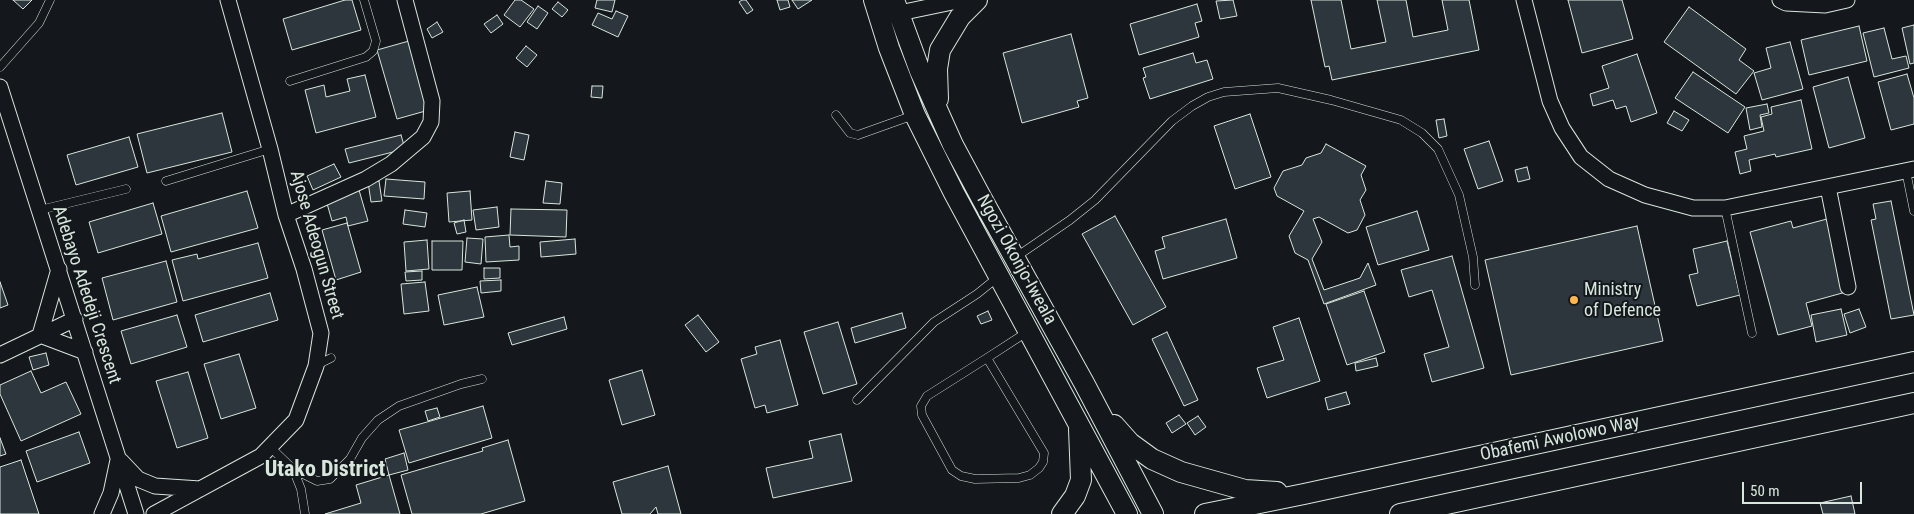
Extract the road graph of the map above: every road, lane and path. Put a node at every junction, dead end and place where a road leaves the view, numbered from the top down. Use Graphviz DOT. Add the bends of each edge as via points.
graph roads {
  1 [pos="50,0"];
  2 [pos="228,0"];
  3 [pos="364,0"];
  4 [pos="405,0"];
  5 [pos="962,0"];
  6 [pos="977,0"];
  7 [pos="1524,0"];
  8 [pos="1780,0"];
  9 [pos="1847,0"];
  10 [pos="886,8"];
  11 [pos="0,67"];
  12 [pos="290,81"];
  13 [pos="0,87"];
  14 [pos="938,111"];
  15 [pos="836,115"];
  16 [pos="915,115"];
  17 [pos="270,149"];
  18 [pos="1910,170"];
  19 [pos="166,181"];
  20 [pos="1828,187"];
  21 [pos="126,189"];
  22 [pos="1725,208"];
  23 [pos="40,210"];
  24 [pos="1914,211"];
  25 [pos="286,215"];
  26 [pos="1014,258"];
  27 [pos="59,269"];
  28 [pos="999,276"];
  29 [pos="1475,284"];
  30 [pos="1848,287"];
  31 [pos="74,319"];
  32 [pos="1029,331"];
  33 [pos="1752,333"];
  34 [pos="40,335"];
  35 [pos="85,352"];
  36 [pos="0,354"];
  37 [pos="331,358"];
  38 [pos="987,358"];
  39 [pos="1914,362"];
  40 [pos="316,366"];
  41 [pos="482,380"];
  42 [pos="857,400"];
  43 [pos="1914,403"];
  44 [pos="1096,406"];
  45 [pos="1079,425"];
  46 [pos="270,447"];
  47 [pos="119,459"];
  48 [pos="293,469"];
  49 [pos="200,489"];
  50 [pos="1304,494"];
  51 [pos="102,514"];
  52 [pos="136,514"];
  53 [pos="154,514"];
  54 [pos="305,514"];
  55 [pos="1062,514"];
  56 [pos="1127,514"];
  57 [pos="1153,514"];
  58 [pos="1205,514"];
  59 [pos="1400,514"];
  1 -- 11 [label="lane" via="39,24"];
  2 -- 17 [label="street, Ajose Adeogun Street"];
  3 -- 12 [label="lane" via="376,41 373,51 366,57"];
  4 -- 25 [label="street" via="432,101 431,122 423,137 391,164 366,179"];
  5 -- 10 [label="street"];
  6 -- 14 [label="main road" via="960,17 940,50"];
  7 -- 22 [label="street" via="1550,101 1562,128 1582,157 1609,179 1645,195 1693,208"];
  8 -- 9 [label="street" via="1826,5"];
  10 -- 14 [label="main road, Ngozi Okonjo-Iweala"];
  10 -- 16 [label="main road, Ngozi Okonjo-Iweala"];
  13 -- 23 [label="street, Adebayo Adedeji Crescent"];
  14 -- 26 [label="main road, Ngozi Okonjo-Iweala"];
  15 -- 16 [label="lane" via="850,133 858,134"];
  16 -- 28 [label="main road, Ngozi Okonjo-Iweala"];
  17 -- 19 [label="lane"];
  17 -- 25 [label="street, Ajose Adeogun Street"];
  18 -- 20 [label="street"];
  18 -- 24 [label="lane"];
  20 -- 22 [label="street"];
  20 -- 30 [label="street"];
  21 -- 23 [label="lane"];
  22 -- 33 [label="lane"];
  23 -- 27 [label="street, Adebayo Adedeji Crescent"];
  25 -- 40 [label="street, Ajose Adeogun Street" via="321,333"];
  26 -- 29 [label="lane" via="1094,200 1172,121 1192,106 1224,92 1278,88 1401,120 1422,133 1438,149 1459,195 1473,257"];
  26 -- 44 [label="main road, Ngozi Okonjo-Iweala"];
  27 -- 31 [label="street, Adebayo Adedeji Crescent"];
  27 -- 34 [label="street"];
  28 -- 32 [label="main road, Ngozi Okonjo-Iweala"];
  28 -- 42 [label="lane" via="934,322"];
  31 -- 34 [label="street"];
  31 -- 35 [label="street, Adebayo Adedeji Crescent"];
  32 -- 38 [label="lane"];
  32 -- 45 [label="main road, Ngozi Okonjo-Iweala"];
  34 -- 35 [label="street"];
  34 -- 36 [label="street"];
  35 -- 47 [label="street, Adebayo Adedeji Crescent"];
  37 -- 40 [label="lane"];
  38 -- 38 [label="lane" via="927,396 921,406 922,415 952,470 961,476 975,479 1019,478 1039,468 1044,453"];
  39 -- 50 [label="main road, Obafemi Awolowo Way"];
  40 -- 46 [label="street, Ajose Adeogun Street" via="296,420"];
  41 -- 48 [label="lane" via="399,406 378,420 350,459 330,479 317,481"];
  43 -- 59 [label="main road"];
  44 -- 50 [label="main road" via="1130,443 1152,459 1181,472 1245,490"];
  44 -- 57 [label="main road, Ngozi Okonjo-Iweala"];
  45 -- 55 [label="main road" via="1081,480 1075,496"];
  45 -- 56 [label="main road, Ngozi Okonjo-Iweala"];
  46 -- 48 [label="lane"];
  46 -- 49 [label="street, Ajose Adeogun Street" via="261,456"];
  47 -- 49 [label="street" via="138,478 155,486"];
  47 -- 51 [label="street" via="112,493"];
  47 -- 52 [label="street, Adebayo Adedeji Crescent"];
  48 -- 54 [label="lane" via="301,489"];
  49 -- 53 [label="street, Ajose Adeogun Street"];
  50 -- 58 [label="main road, Obafemi Awolowo Way"];
}
